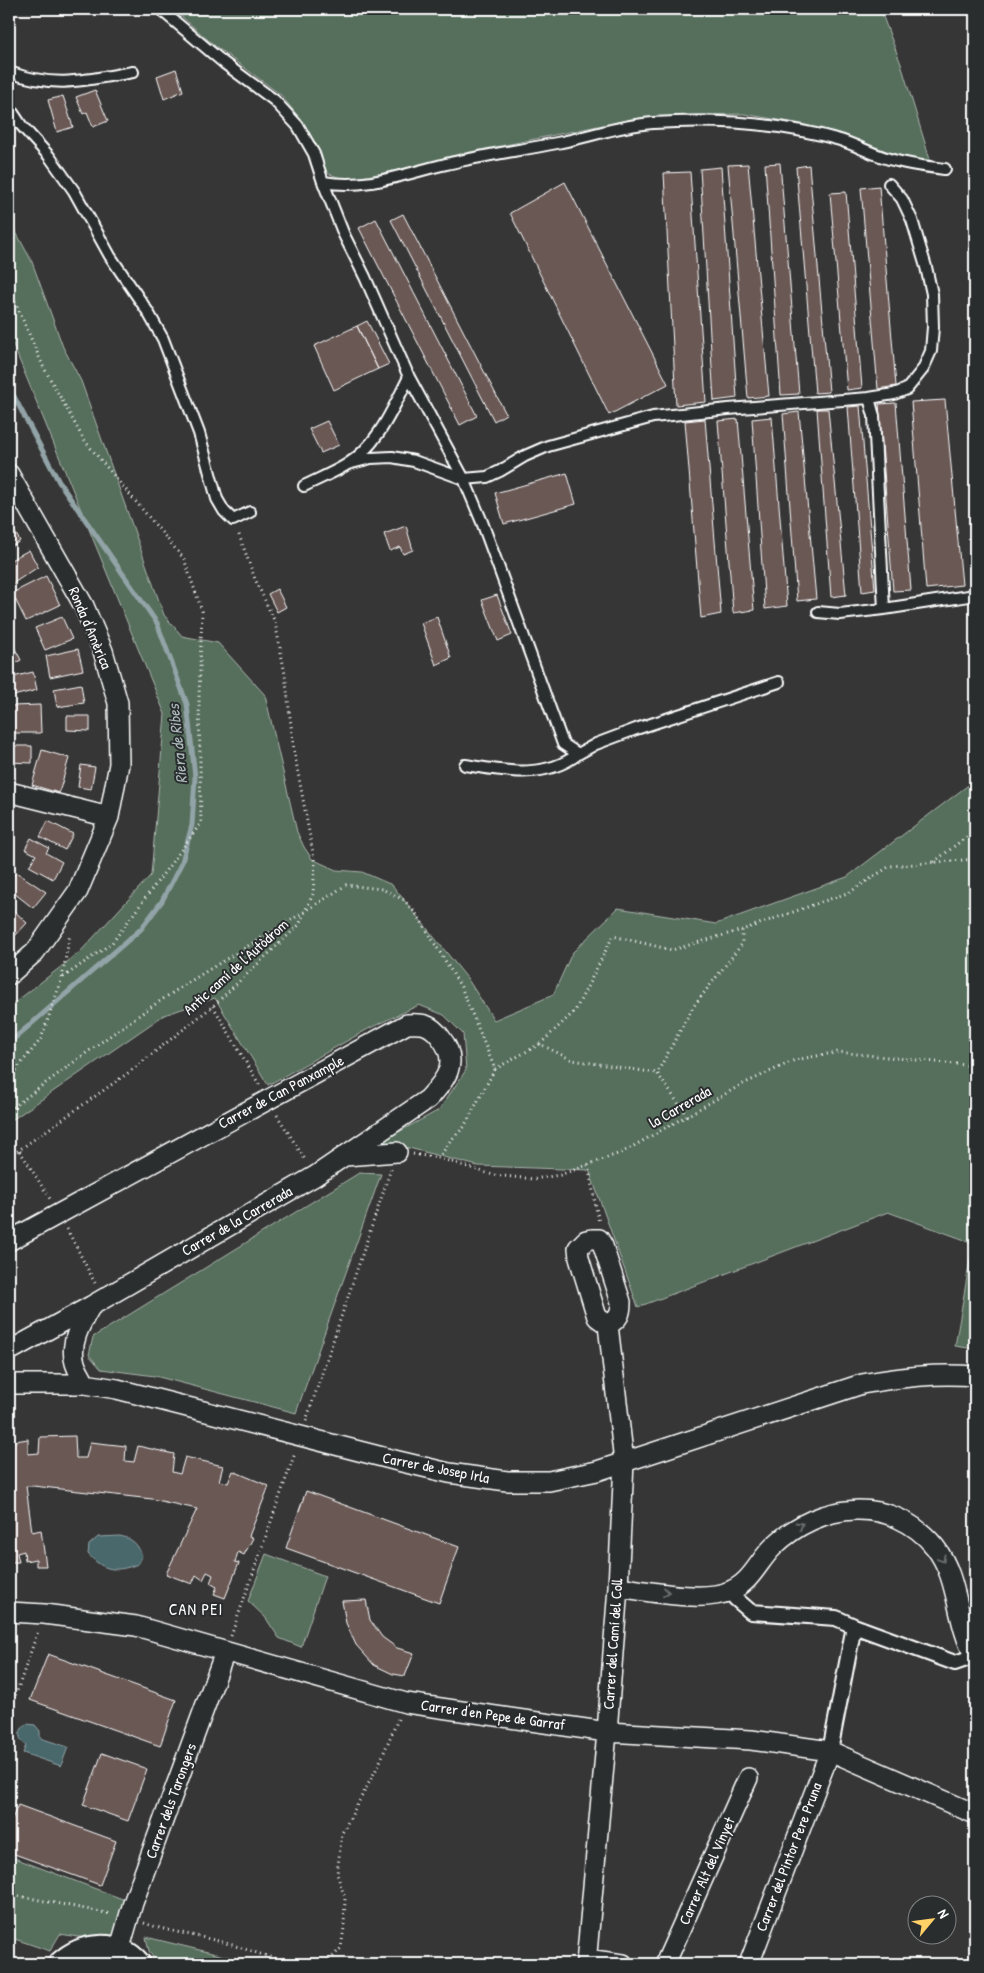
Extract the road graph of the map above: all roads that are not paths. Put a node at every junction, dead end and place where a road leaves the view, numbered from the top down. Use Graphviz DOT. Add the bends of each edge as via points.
graph roads {
  1 [pos="160,9"];
  2 [pos="9,72"];
  3 [pos="133,72"];
  4 [pos="9,107"];
  5 [pos="945,170"];
  6 [pos="323,182"];
  7 [pos="889,184"];
  8 [pos="409,377"];
  9 [pos="869,398"];
  10 [pos="348,464"];
  11 [pos="9,474"];
  12 [pos="464,479"];
  13 [pos="304,486"];
  14 [pos="250,512"];
  15 [pos="975,595"];
  16 [pos="884,609"];
  17 [pos="818,612"];
  18 [pos="779,682"];
  19 [pos="578,754"];
  20 [pos="465,765"];
  21 [pos="9,792"];
  22 [pos="109,817"];
  23 [pos="9,976"];
  24 [pos="380,1130"];
  25 [pos="397,1152"];
  26 [pos="344,1156"];
  27 [pos="9,1241"];
  28 [pos="91,1306"];
  29 [pos="608,1324"];
  30 [pos="9,1351"];
  31 [pos="975,1376"];
  32 [pos="9,1384"];
  33 [pos="86,1384"];
  34 [pos="624,1462"];
  35 [pos="618,1587"];
  36 [pos="730,1591"];
  37 [pos="9,1612"];
  38 [pos="854,1626"];
  39 [pos="225,1652"];
  40 [pos="975,1656"];
  41 [pos="607,1732"];
  42 [pos="830,1751"];
  43 [pos="748,1778"];
  44 [pos="975,1814"];
  45 [pos="119,1951"];
  46 [pos="586,1962"];
  47 [pos="61,1964"];
  48 [pos="138,1964"];
  49 [pos="623,1964"];
  50 [pos="665,1964"];
  51 [pos="748,1964"];
  1 -- 6 [label="lane" via="274,100 298,126 314,154"];
  2 -- 3 [label="lane" via="57,83"];
  4 -- 14 [label="lane" via="74,191 110,256 148,312 162,339 199,434 212,488 224,511 233,520"];
  5 -- 6 [label="lane" via="895,161 840,140 788,128 652,123 486,155 389,180 356,185"];
  6 -- 8 [label="lane"];
  7 -- 9 [label="lane" via="912,220 926,267 932,294 931,351 924,369 906,389"];
  8 -- 10 [label="lane" via="382,428"];
  8 -- 12 [label="lane"];
  9 -- 12 [label="lane" via="653,417 548,446 486,477"];
  9 -- 16 [label="lane" via="874,416"];
  10 -- 12 [label="lane" via="392,457 414,460"];
  10 -- 13 [label="lane"];
  11 -- 22 [label="street, Ronda d'Amèrica" via="84,606 104,651 118,703 119,764"];
  12 -- 19 [label="lane" via="563,744"];
  15 -- 16 [label="lane"];
  16 -- 17 [label="lane" via="840,614"];
  18 -- 19 [label="lane" via="636,729"];
  19 -- 20 [label="lane" via="555,768 531,772"];
  21 -- 22 [label="street"];
  22 -- 23 [label="street, Ronda d'Amèrica" via="78,891 36,952"];
  24 -- 26 [label="street, Carrer de la Carrerada"];
  24 -- 27 [label="street, Carrer de Can Panxample" via="428,1098 448,1072 448,1047 437,1032 424,1023 407,1024"];
  25 -- 26 [label="street"];
  26 -- 28 [label="street, Carrer de la Carrerada"];
  28 -- 30 [label="street, Carrer de la Carrerada"];
  28 -- 33 [label="street" via="80,1326 74,1347 75,1362"];
  29 -- 29 [label="street" via="617,1320 621,1302 603,1246 599,1239 586,1240 578,1248 579,1258 596,1317"];
  29 -- 34 [label="street, Carrer del Camí del Coll"];
  31 -- 34 [label="street, Carrer de Josep Irla" via="906,1376 862,1384"];
  32 -- 33 [label="street, Carrer de Josep Irla"];
  33 -- 34 [label="street, Carrer de Josep Irla" via="117,1389 300,1438 449,1473 508,1481 548,1480 597,1471"];
  34 -- 35 [label="street, Carrer del Camí del Coll"];
  35 -- 36 [label="street, one-way" via="702,1596"];
  35 -- 41 [label="street, Carrer del Camí del Coll"];
  36 -- 38 [label="street" via="752,1612 836,1618"];
  36 -- 40 [label="street, one-way" via="752,1576 773,1546 806,1522 836,1511 874,1511 922,1534 945,1562 953,1580 964,1632"];
  37 -- 39 [label="street, Carrer d'en Pepe de Garraf" via="136,1626"];
  38 -- 40 [label="street" via="955,1663"];
  38 -- 42 [label="street"];
  39 -- 41 [label="street, Carrer d'en Pepe de Garraf" via="406,1702"];
  39 -- 45 [label="street, Carrer dels Tarongers" via="128,1918"];
  41 -- 42 [label="street, Carrer d'en Pepe de Garraf" via="751,1740"];
  41 -- 46 [label="street, Carrer del Camí del Coll"];
  42 -- 44 [label="street, Carrer d'en Pepe de Garraf"];
  42 -- 51 [label="street, Carrer del Pintor Pere Pruna"];
  43 -- 50 [label="street, Carrer Alt del Vinyet"];
  45 -- 47 [label="street" via="102,1947 85,1949 69,1956"];
  45 -- 48 [label="street"];
  46 -- 49 [label="street"];
}
